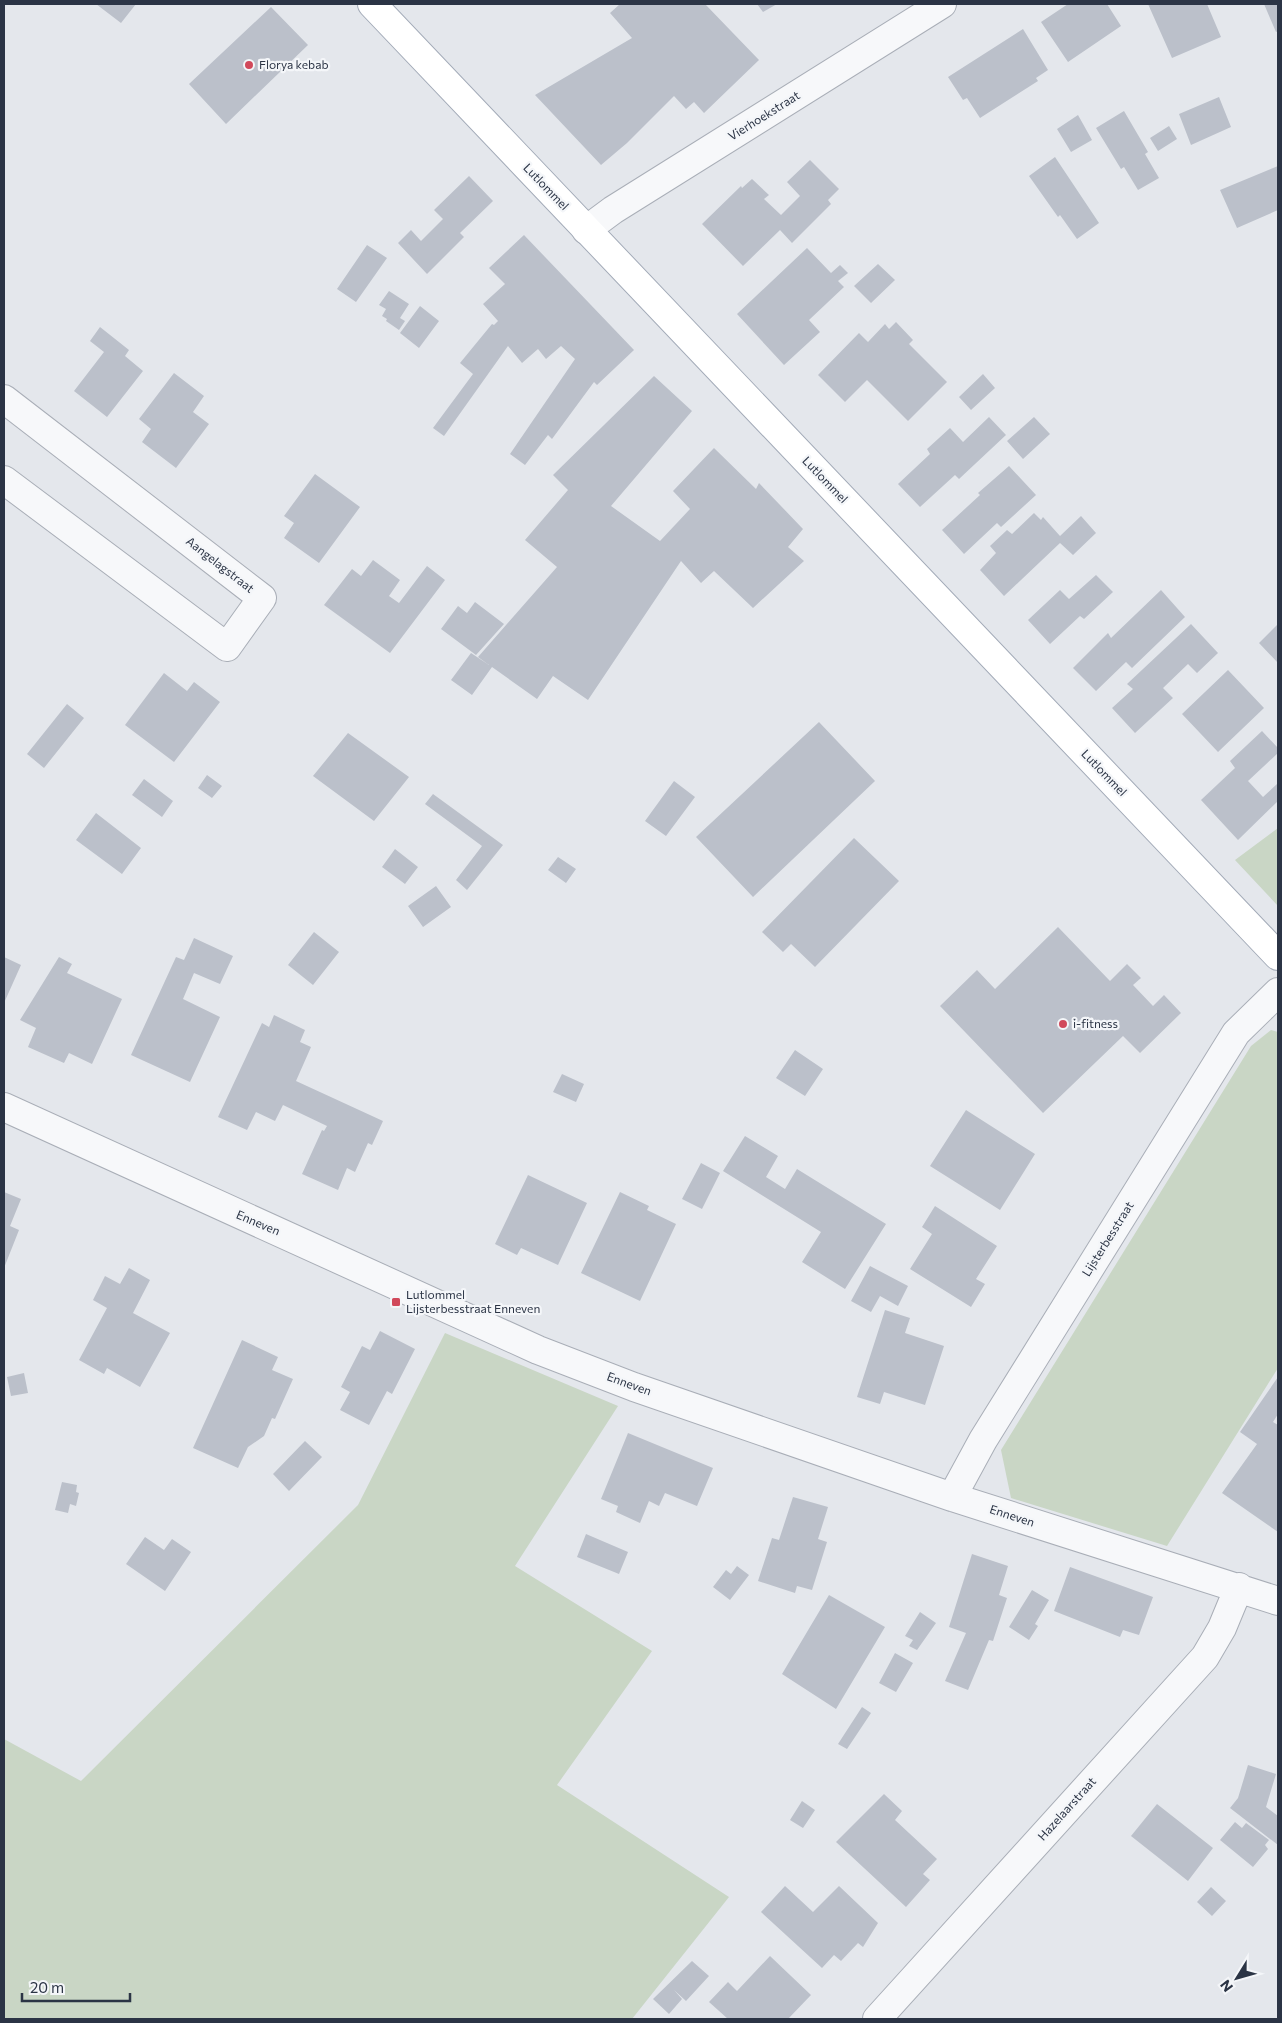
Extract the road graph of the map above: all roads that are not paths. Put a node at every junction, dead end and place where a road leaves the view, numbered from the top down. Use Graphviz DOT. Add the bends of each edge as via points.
graph roads {
  1 [pos="372,4"];
  2 [pos="942,4"];
  3 [pos="586,230"];
  4 [pos="4,399"];
  5 [pos="4,480"];
  6 [pos="1278,956"];
  7 [pos="1278,992"];
  8 [pos="4,1107"];
  9 [pos="952,1497"];
  10 [pos="1239,1587"];
  11 [pos="1278,1601"];
  12 [pos="877,2019"];
  1 -- 3 [label="main road, Lutlommel"];
  2 -- 3 [label="street, Vierhoekstraat"];
  3 -- 6 [label="main road, Lutlommel"];
  4 -- 5 [label="street, Aangelagstraat" via="262,598 227,647"];
  7 -- 9 [label="street, Lijsterbesstraat" via="1236,1033 983,1440"];
  8 -- 9 [label="street, Enneven" via="538,1350 634,1387"];
  9 -- 10 [label="street, Enneven"];
  10 -- 11 [label="street, Enneven"];
  10 -- 12 [label="street, Hazelaarstraat" via="1222,1628 1204,1657"];
}
